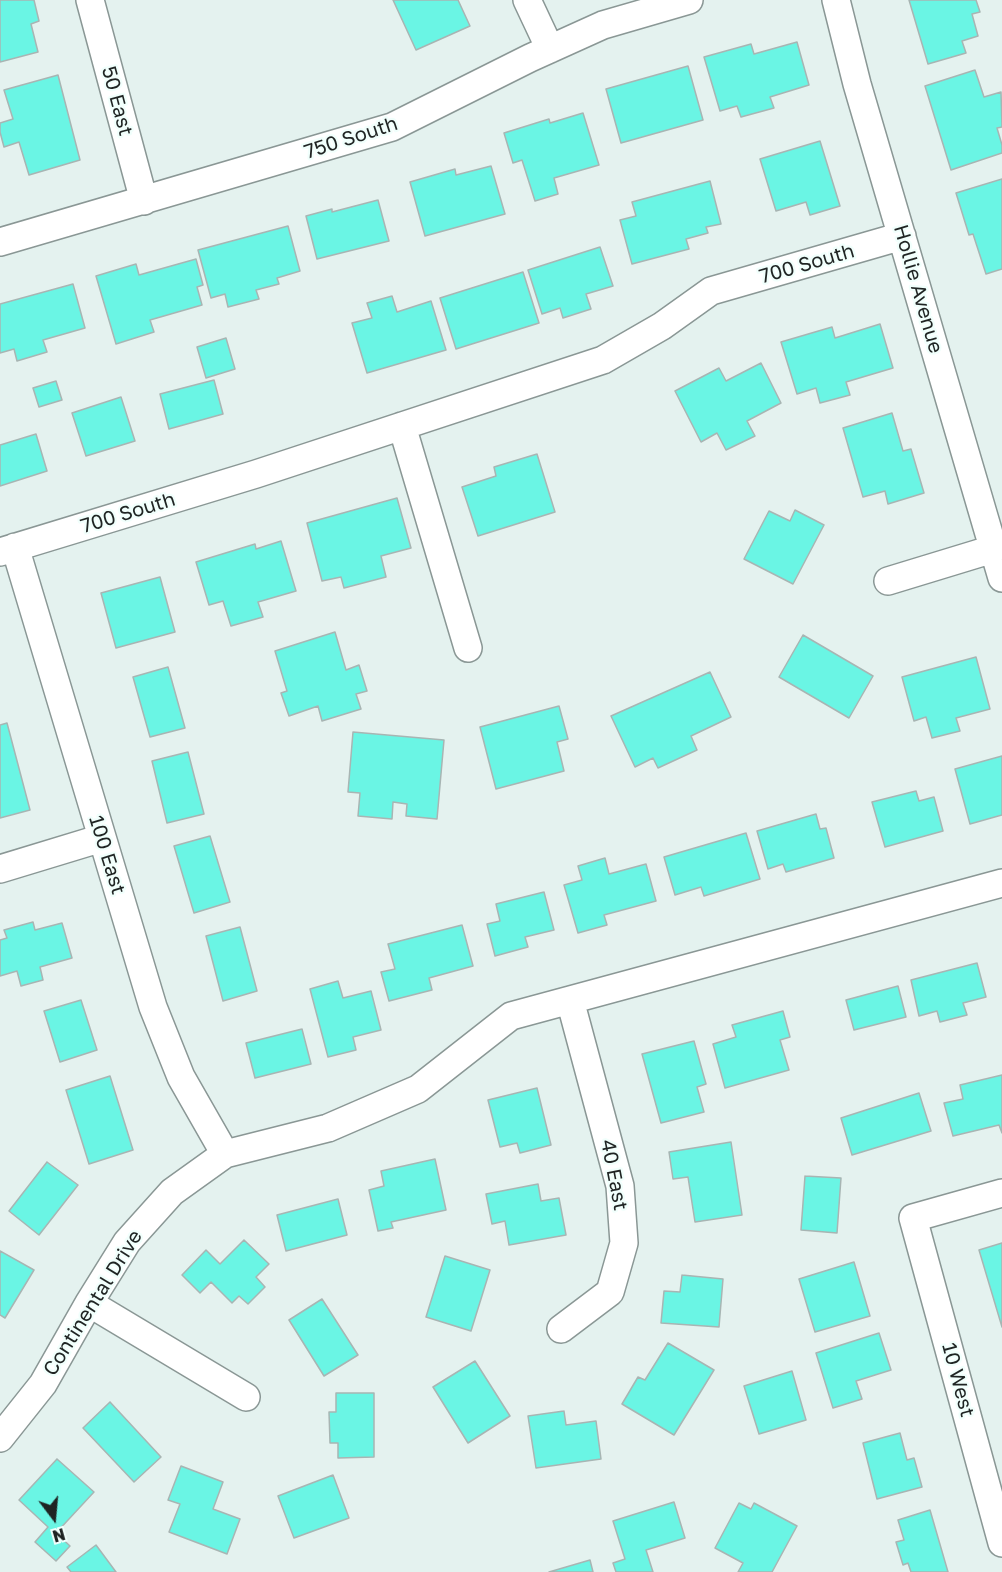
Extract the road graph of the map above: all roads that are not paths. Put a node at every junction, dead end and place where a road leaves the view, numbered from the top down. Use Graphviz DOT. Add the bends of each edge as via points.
graph roads {
  1 [pos="90,0"];
  2 [pos="527,0"];
  3 [pos="689,0"];
  4 [pos="836,0"];
  5 [pos="550,49"];
  6 [pos="144,201"];
  7 [pos="902,236"];
  8 [pos="0,242"];
  9 [pos="402,426"];
  10 [pos="8,549"];
  11 [pos="993,549"];
  12 [pos="1002,578"];
  13 [pos="888,581"];
  14 [pos="468,648"];
  15 [pos="102,838"];
  16 [pos="0,869"];
  17 [pos="1002,883"];
  18 [pos="570,1000"];
  19 [pos="225,1154"];
  20 [pos="1002,1193"];
  21 [pos="89,1303"];
  22 [pos="561,1329"];
  23 [pos="246,1397"];
  24 [pos="0,1438"];
  25 [pos="1002,1543"];
  1 -- 6 [label="street, 50 East"];
  2 -- 5 [label="street"];
  3 -- 5 [label="street, 750 South" via="603,26"];
  4 -- 7 [label="street, Hollie Avenue"];
  5 -- 6 [label="street, 750 South" via="392,127"];
  6 -- 8 [label="street, 750 South"];
  7 -- 9 [label="street, 700 South" via="711,291 662,326 603,360"];
  7 -- 11 [label="street, Hollie Avenue"];
  9 -- 10 [label="street, 700 South"];
  9 -- 14 [label="street"];
  10 -- 15 [label="street, 100 East"];
  11 -- 12 [label="street, Hollie Avenue"];
  11 -- 13 [label="street"];
  15 -- 16 [label="street"];
  15 -- 19 [label="street, 100 East" via="153,1007 181,1077"];
  17 -- 18 [label="street, Continental Drive"];
  18 -- 19 [label="street, Continental Drive" via="511,1016 418,1089 328,1128"];
  18 -- 22 [label="street, 40 East" via="620,1186 624,1243 610,1292"];
  19 -- 21 [label="street, Continental Drive" via="172,1192 127,1242"];
  20 -- 25 [label="street, 10 West" via="913,1218"];
  21 -- 23 [label="street"];
  21 -- 24 [label="street, Continental Drive" via="42,1384"];
}
